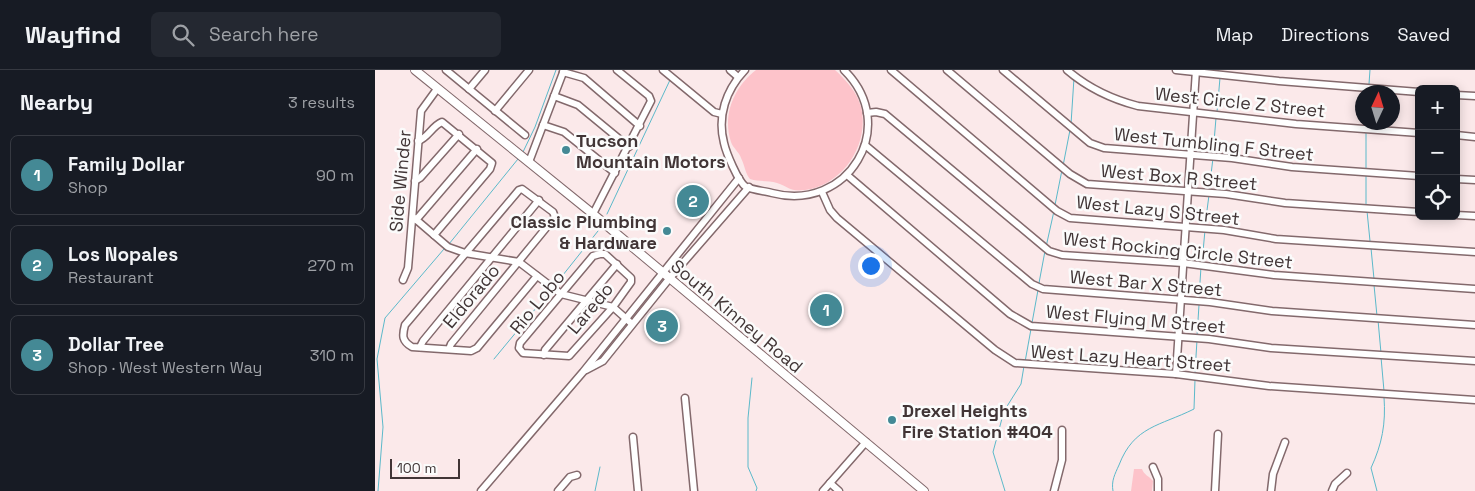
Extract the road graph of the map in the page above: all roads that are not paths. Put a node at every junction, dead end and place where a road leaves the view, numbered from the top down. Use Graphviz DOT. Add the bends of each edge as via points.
graph roads {
  1 [pos="415,70"];
  2 [pos="446,70"];
  3 [pos="485,70"];
  4 [pos="529,70"];
  5 [pos="617,70"];
  6 [pos="663,70"];
  7 [pos="730,70"];
  8 [pos="745,70"];
  9 [pos="845,70"];
  10 [pos="891,70"];
  11 [pos="947,70"];
  12 [pos="1003,70"];
  13 [pos="1067,70"];
  14 [pos="1176,70"];
  15 [pos="564,71"];
  16 [pos="1196,71"];
  17 [pos="738,77"];
  18 [pos="437,89"];
  19 [pos="469,89"];
  20 [pos="1415,92"];
  21 [pos="1460,95"];
  22 [pos="554,96"];
  23 [pos="1475,96"];
  24 [pos="495,111"];
  25 [pos="1193,112"];
  26 [pos="867,113"];
  27 [pos="722,114"];
  28 [pos="543,124"];
  29 [pos="640,126"];
  30 [pos="1415,133"];
  31 [pos="459,134"];
  32 [pos="525,135"];
  33 [pos="1460,135"];
  34 [pos="1475,137"];
  35 [pos="418,141"];
  36 [pos="865,145"];
  37 [pos="629,147"];
  38 [pos="477,149"];
  39 [pos="1191,154"];
  40 [pos="529,162"];
  41 [pos="615,173"];
  42 [pos="847,175"];
  43 [pos="1415,176"];
  44 [pos="739,178"];
  45 [pos="1460,179"];
  46 [pos="1475,180"];
  47 [pos="415,181"];
  48 [pos="749,187"];
  49 [pos="1188,191"];
  50 [pos="822,192"];
  51 [pos="539,200"];
  52 [pos="1415,212"];
  53 [pos="593,214"];
  54 [pos="1460,215"];
  55 [pos="1475,216"];
  56 [pos="414,219"];
  57 [pos="1185,227"];
  58 [pos="434,235"];
  59 [pos="1475,252"];
  60 [pos="465,253"];
  61 [pos="492,257"];
  62 [pos="519,262"];
  63 [pos="1183,263"];
  64 [pos="617,264"];
  65 [pos="662,273"];
  66 [pos="537,276"];
  67 [pos="669,279"];
  68 [pos="403,280"];
  69 [pos="1475,289"];
  70 [pos="561,294"];
  71 [pos="1180,300"];
  72 [pos="586,301"];
  73 [pos="613,307"];
  74 [pos="625,318"];
  75 [pos="633,324"];
  76 [pos="1475,325"];
  77 [pos="1178,336"];
  78 [pos="420,348"];
  79 [pos="449,349"];
  80 [pos="544,355"];
  81 [pos="1475,361"];
  82 [pos="583,372"];
  83 [pos="1176,374"];
  84 [pos="685,398"];
  85 [pos="1475,400"];
  86 [pos="1063,430"];
  87 [pos="1218,434"];
  88 [pos="633,437"];
  89 [pos="866,442"];
  90 [pos="1285,442"];
  91 [pos="1153,467"];
  92 [pos="1347,473"];
  93 [pos="577,475"];
  94 [pos="830,483"];
  95 [pos="485,490"];
  96 [pos="558,491"];
  97 [pos="638,491"];
  98 [pos="695,491"];
  99 [pos="823,491"];
  100 [pos="839,491"];
  101 [pos="924,491"];
  102 [pos="1054,491"];
  103 [pos="1158,491"];
  104 [pos="1215,491"];
  105 [pos="1271,491"];
  106 [pos="1332,491"];
  1 -- 18 [label="main road, South Kinney Road"];
  2 -- 19 [label="street"];
  3 -- 19 [label="street"];
  4 -- 24 [label="street"];
  5 -- 29 [label="street" via="649,96 651,101"];
  6 -- 27 [label="street" via="714,112"];
  7 -- 17 [label="street"];
  8 -- 17 [label="street"];
  9 -- 26 [label="street" via="858,87"];
  10 -- 57 [label="street, West Lazy S Street" via="1057,211 1070,218"];
  11 -- 49 [label="street, West Box R Street" via="1070,174 1087,184"];
  12 -- 39 [label="street, West Tumbling F Street" via="1090,143 1104,148"];
  13 -- 25 [label="street, West Circle Z Street" via="1119,101"];
  14 -- 16 [label="street"];
  15 -- 22 [label="street"];
  15 -- 29 [label="street" via="584,78"];
  16 -- 20 [label="street"];
  16 -- 25 [label="street"];
  17 -- 27 [label="street" via="730,88"];
  18 -- 35 [label="street, Side Winder" via="421,111"];
  18 -- 40 [label="main road, South Kinney Road"];
  19 -- 24 [label="street"];
  21 -- 23 [label="street"];
  22 -- 28 [label="street"];
  22 -- 37 [label="street" via="578,105"];
  24 -- 32 [label="street"];
  25 -- 30 [label="street, West Circle Z Street"];
  25 -- 39 [label="street"];
  26 -- 36 [label="street"];
  26 -- 63 [label="street, West Rocking Circle Street" via="885,114 1049,251 1062,256"];
  27 -- 44 [label="street" via="725,147"];
  28 -- 40 [label="street"];
  28 -- 41 [label="street" via="564,132"];
  29 -- 37 [label="street"];
  31 -- 35 [label="street" via="442,122"];
  31 -- 38 [label="street"];
  31 -- 47 [label="street"];
  33 -- 34 [label="street"];
  35 -- 47 [label="street, Side Winder"];
  36 -- 42 [label="street"];
  36 -- 71 [label="street, West Bar X Street" via="1032,284 1043,289"];
  37 -- 41 [label="street"];
  38 -- 56 [label="street"];
  38 -- 58 [label="street" via="492,163"];
  39 -- 43 [label="street, West Tumbling F Street" via="1292,167"];
  39 -- 49 [label="street"];
  40 -- 53 [label="main road, South Kinney Road"];
  41 -- 53 [label="street"];
  42 -- 50 [label="street"];
  42 -- 77 [label="street, West Flying M Street" via="1031,326"];
  44 -- 48 [label="street"];
  44 -- 65 [label="street"];
  45 -- 46 [label="street"];
  47 -- 56 [label="street, Side Winder"];
  48 -- 50 [label="street" via="785,196"];
  48 -- 67 [label="street"];
  49 -- 52 [label="street, West Box R Street" via="1285,203"];
  49 -- 57 [label="street"];
  50 -- 83 [label="street, West Lazy Heart Street" via="837,218 1009,361"];
  51 -- 60 [label="street" via="522,188 519,190"];
  51 -- 61 [label="street"];
  51 -- 62 [label="street, Eldorado" via="555,217"];
  53 -- 65 [label="main road, South Kinney Road"];
  54 -- 55 [label="street"];
  56 -- 58 [label="street"];
  56 -- 68 [label="street, Side Winder" via="408,268"];
  57 -- 59 [label="street, West Lazy S Street" via="1276,239"];
  57 -- 63 [label="street"];
  58 -- 60 [label="street" via="448,247"];
  60 -- 61 [label="street"];
  60 -- 78 [label="street" via="405,325 402,336 405,343"];
  61 -- 62 [label="street"];
  61 -- 78 [label="street"];
  62 -- 66 [label="street"];
  62 -- 79 [label="street, Eldorado"];
  63 -- 69 [label="street, West Rocking Circle Street" via="1273,275"];
  63 -- 71 [label="street"];
  64 -- 70 [label="street, Rio Lobo" via="605,254 593,256"];
  64 -- 72 [label="street"];
  64 -- 73 [label="street, Laredo" via="631,282"];
  65 -- 67 [label="main road, South Kinney Road"];
  65 -- 74 [label="street"];
  66 -- 70 [label="street"];
  66 -- 79 [label="street" via="477,348 471,351"];
  67 -- 75 [label="street"];
  67 -- 89 [label="main road, South Kinney Road"];
  70 -- 72 [label="street"];
  70 -- 80 [label="street, Rio Lobo" via="520,343 523,353"];
  71 -- 76 [label="street, West Bar X Street" via="1272,311"];
  71 -- 77 [label="street"];
  72 -- 73 [label="street"];
  72 -- 80 [label="street"];
  73 -- 74 [label="street"];
  73 -- 80 [label="street, Laredo" via="569,356"];
  74 -- 75 [label="street"];
  74 -- 82 [label="street"];
  75 -- 82 [label="street" via="603,361"];
  77 -- 81 [label="street, West Flying M Street" via="1271,348"];
  77 -- 83 [label="street"];
  78 -- 79 [label="street"];
  82 -- 95 [label="street"];
  83 -- 85 [label="street, West Lazy Heart Street" via="1269,386"];
  84 -- 98 [label="street"];
  86 -- 102 [label="street" via="1062,460"];
  87 -- 104 [label="street"];
  88 -- 97 [label="street"];
  89 -- 94 [label="street"];
  89 -- 101 [label="main road, South Kinney Road"];
  90 -- 105 [label="street" via="1273,474"];
  91 -- 103 [label="street" via="1159,479"];
  92 -- 106 [label="street"];
  93 -- 96 [label="street" via="570,477"];
  94 -- 99 [label="street"];
  94 -- 100 [label="street"];
}
